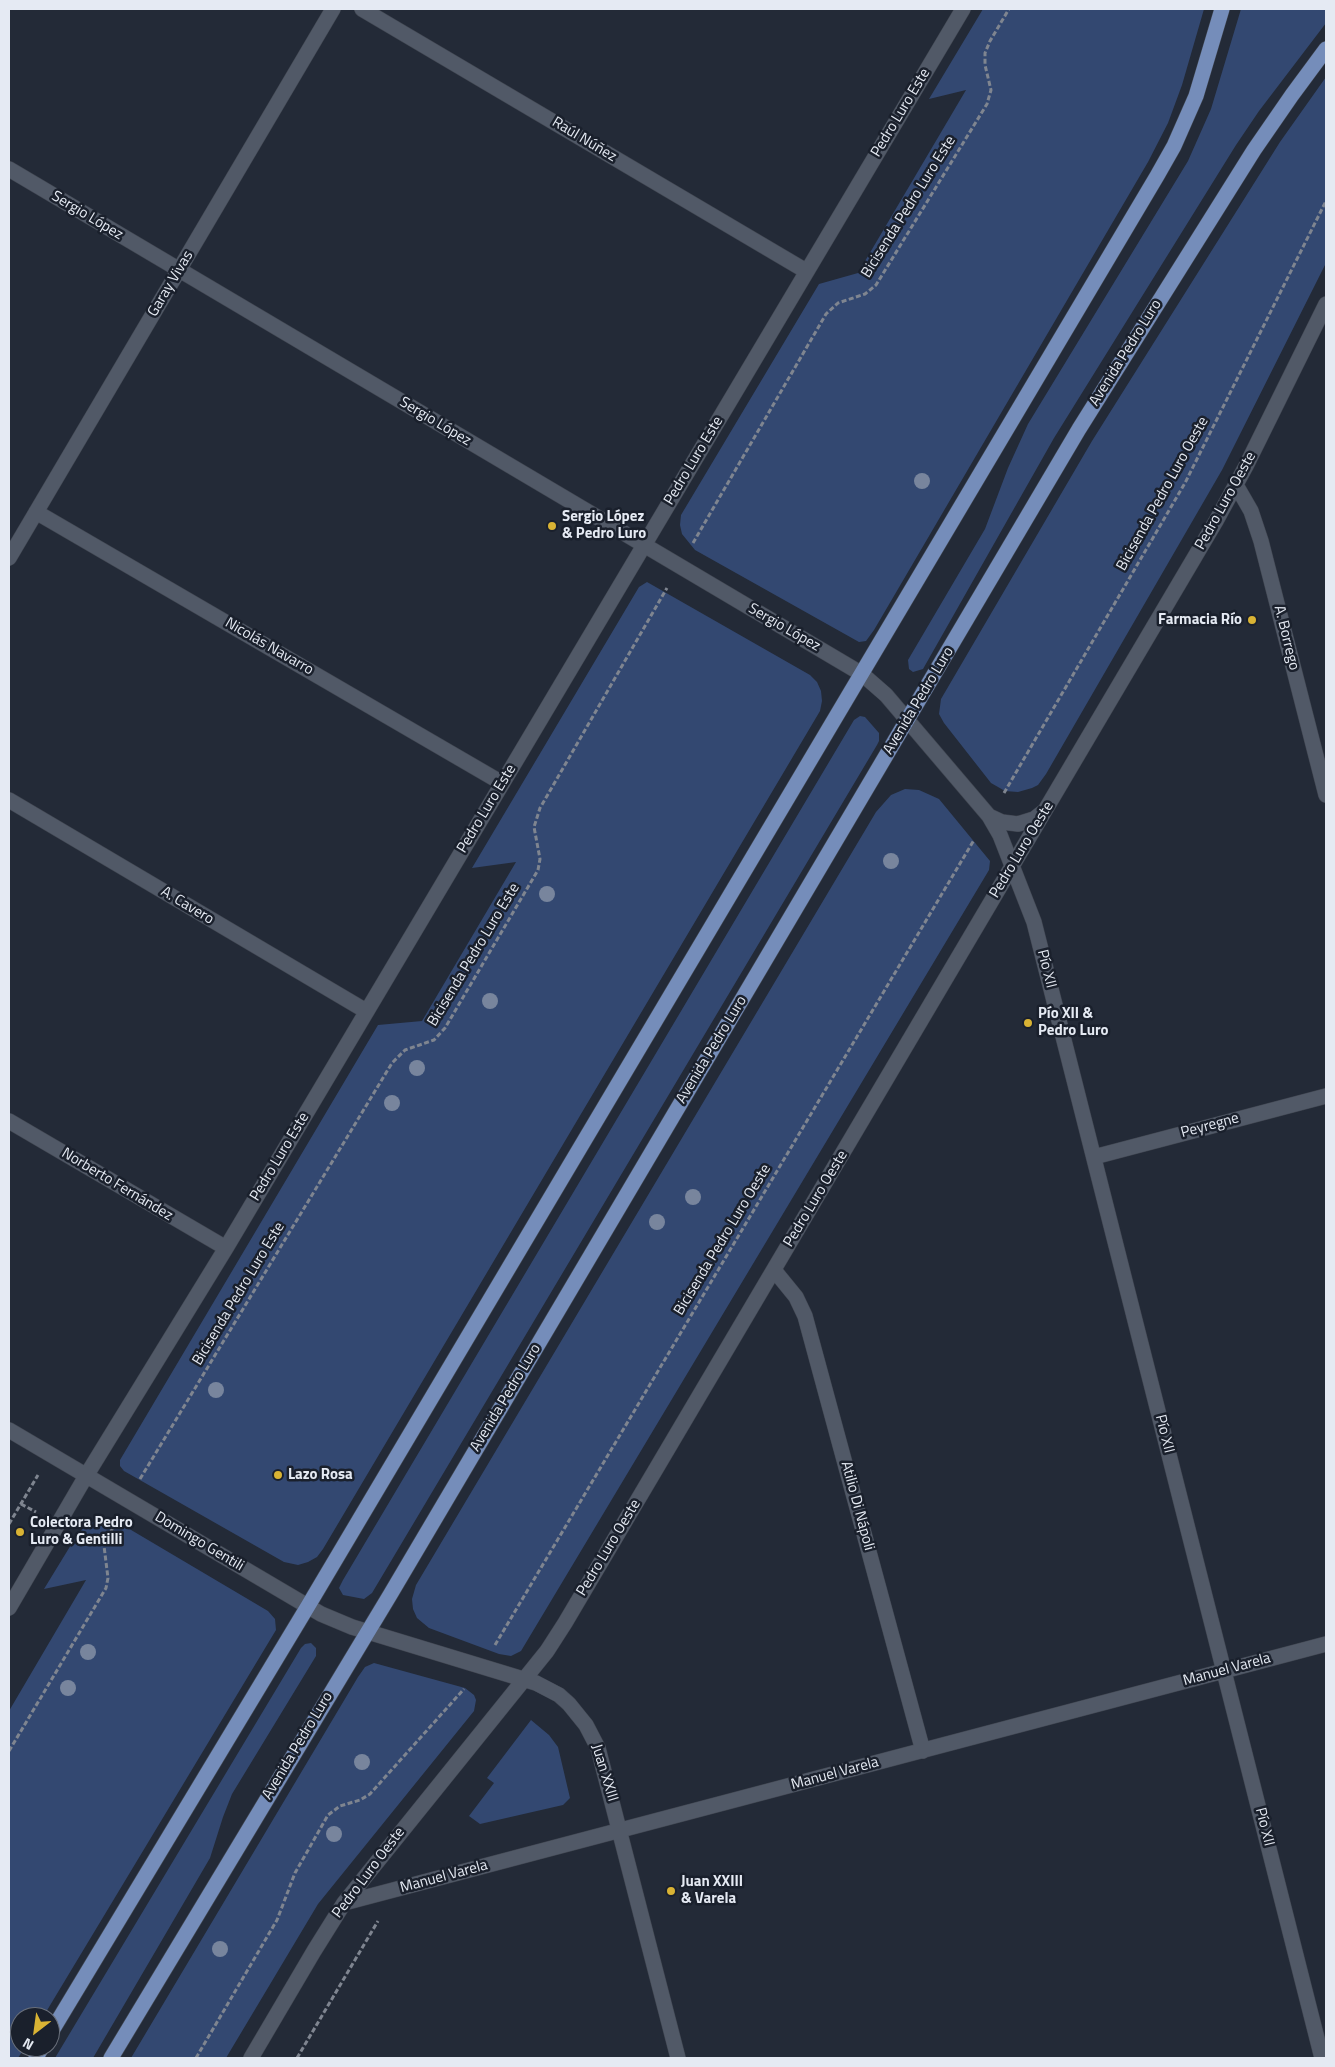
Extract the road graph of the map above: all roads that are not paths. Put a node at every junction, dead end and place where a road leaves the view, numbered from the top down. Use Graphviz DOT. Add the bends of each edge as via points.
graph roads {
  1 [pos="333,9"];
  2 [pos="362,9"];
  3 [pos="963,9"];
  4 [pos="1222,9"];
  5 [pos="1326,49"];
  6 [pos="9,169"];
  7 [pos="179,270"];
  8 [pos="806,271"];
  9 [pos="1326,304"];
  10 [pos="1236,485"];
  11 [pos="36,512"];
  12 [pos="643,545"];
  13 [pos="9,558"];
  14 [pos="862,674"];
  15 [pos="908,720"];
  16 [pos="1322,760"];
  17 [pos="502,783"];
  18 [pos="1326,794"];
  19 [pos="9,800"];
  20 [pos="1046,809"];
  21 [pos="989,816"];
  22 [pos="1012,865"];
  23 [pos="366,1011"];
  24 [pos="1326,1096"];
  25 [pos="9,1121"];
  26 [pos="1094,1157"];
  27 [pos="226,1248"];
  28 [pos="774,1270"];
  29 [pos="9,1430"];
  30 [pos="86,1476"];
  31 [pos="308,1606"];
  32 [pos="9,1608"];
  33 [pos="368,1632"];
  34 [pos="1326,1644"];
  35 [pos="1224,1671"];
  36 [pos="524,1678"];
  37 [pos="922,1751"];
  38 [pos="621,1830"];
  39 [pos="344,1904"];
  40 [pos="60,2017"];
  41 [pos="110,2058"];
  42 [pos="250,2058"];
  43 [pos="678,2058"];
  44 [pos="1322,2058"];
  1 -- 7 [label="street, Garay Vivas"];
  2 -- 8 [label="street, Raúl Núñez"];
  3 -- 8 [label="street, Pedro Luro Este"];
  4 -- 14 [label="main road" via="1196,96 1166,162"];
  5 -- 15 [label="main road, Avenida Pedro Luro" via="1254,150 1103,390"];
  6 -- 7 [label="street, Sergio López"];
  7 -- 11 [label="street, Garay Vivas"];
  7 -- 12 [label="street, Sergio López"];
  8 -- 12 [label="street, Pedro Luro Este"];
  9 -- 10 [label="street, Pedro Luro Oeste"];
  10 -- 16 [label="street, A. Borrego" via="1251,511 1261,541"];
  10 -- 20 [label="street, Pedro Luro Oeste"];
  11 -- 13 [label="street, Garay Vivas"];
  11 -- 17 [label="street, Nicolás Navarro"];
  12 -- 14 [label="street, Sergio López"];
  12 -- 17 [label="street, Pedro Luro Este"];
  14 -- 15 [label="street, Pío XII" via="875,683"];
  14 -- 31 [label="main road"];
  15 -- 21 [label="street, Pío XII"];
  15 -- 33 [label="main road, Avenida Pedro Luro"];
  16 -- 18 [label="street, A. Borrego"];
  17 -- 23 [label="street, Pedro Luro Este"];
  19 -- 23 [label="street, A. Cavero"];
  20 -- 21 [label="street" via="1034,819 1018,824"];
  20 -- 22 [label="street, Pedro Luro Oeste"];
  21 -- 22 [label="street, Pío XII"];
  22 -- 26 [label="street, Pío XII" via="1034,922"];
  22 -- 28 [label="street, Pedro Luro Oeste"];
  23 -- 27 [label="street, Pedro Luro Este"];
  24 -- 26 [label="street, Peyregne"];
  25 -- 27 [label="street, Norberto Fernández"];
  26 -- 35 [label="street, Pío XII"];
  27 -- 30 [label="street, Pedro Luro Este"];
  28 -- 36 [label="street, Pedro Luro Oeste" via="565,1623"];
  28 -- 37 [label="street, Atilio Di Nápoli" via="796,1297 805,1316"];
  29 -- 30 [label="street, Domingo Gentili"];
  30 -- 31 [label="street, Domingo Gentili"];
  30 -- 32 [label="street, Pedro Luro Este"];
  31 -- 33 [label="street, Domingo Gentili"];
  31 -- 40 [label="main road"];
  33 -- 36 [label="street, Juan XXIII"];
  33 -- 41 [label="main road, Avenida Pedro Luro"];
  34 -- 35 [label="street, Manuel Varela"];
  35 -- 37 [label="street, Manuel Varela"];
  35 -- 44 [label="street, Pío XII"];
  36 -- 38 [label="street, Juan XXIII" via="559,1695 586,1725 598,1748"];
  36 -- 39 [label="street, Pedro Luro Oeste"];
  37 -- 38 [label="street, Manuel Varela"];
  38 -- 39 [label="street, Manuel Varela"];
  38 -- 43 [label="street, Juan XXIII"];
  39 -- 42 [label="street, Pedro Luro Oeste"];
}
